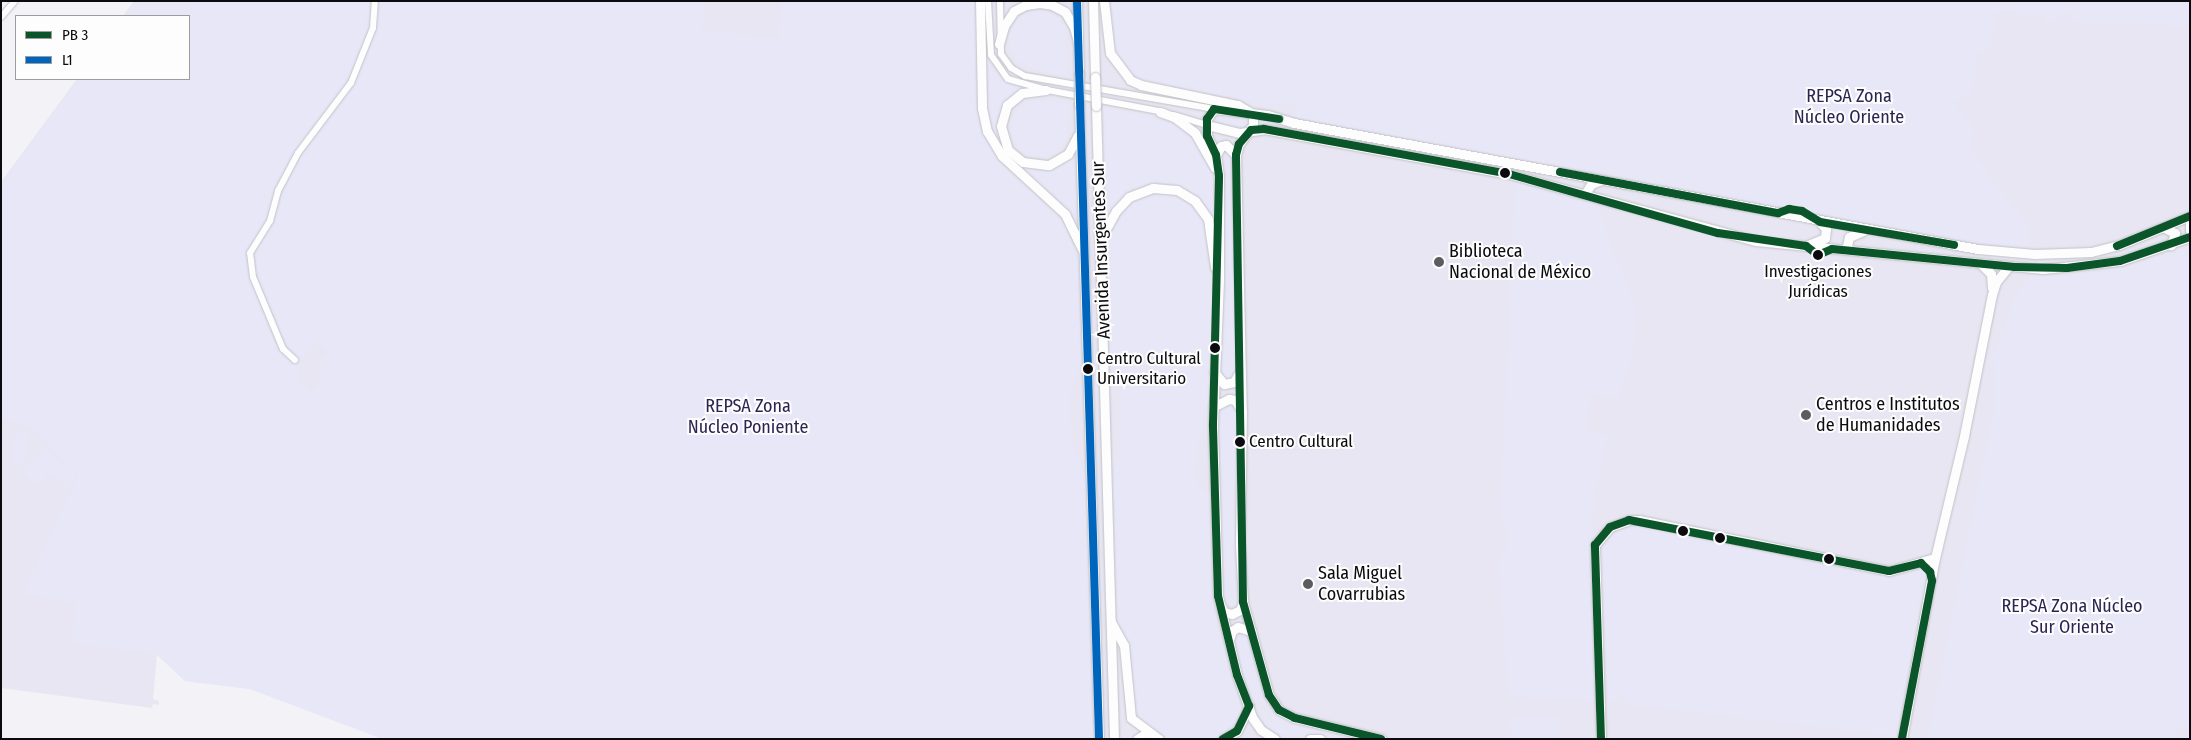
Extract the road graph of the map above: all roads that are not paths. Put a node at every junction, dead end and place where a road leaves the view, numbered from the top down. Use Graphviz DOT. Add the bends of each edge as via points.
graph roads {
  1 [pos="15,1"];
  2 [pos="375,1"];
  3 [pos="980,1"];
  4 [pos="988,1"];
  5 [pos="1000,1"];
  6 [pos="1077,1"];
  7 [pos="1093,1"];
  8 [pos="1104,1"];
  9 [pos="1,17"];
  10 [pos="1078,42"];
  11 [pos="999,44"];
  12 [pos="1046,90"];
  13 [pos="1214,109"];
  14 [pos="1160,112"];
  15 [pos="1253,114"];
  16 [pos="1208,126"];
  17 [pos="1080,130"];
  18 [pos="1251,130"];
  19 [pos="1216,155"];
  20 [pos="1236,155"];
  21 [pos="1219,176"];
  22 [pos="1605,180"];
  23 [pos="1585,194"];
  24 [pos="2190,217"];
  25 [pos="1820,222"];
  26 [pos="2163,227"];
  27 [pos="1868,230"];
  28 [pos="2190,230"];
  29 [pos="2190,237"];
  30 [pos="1100,240"];
  31 [pos="1806,246"];
  32 [pos="2171,246"];
  33 [pos="1846,250"];
  34 [pos="1981,264"];
  35 [pos="1086,265"];
  36 [pos="2008,267"];
  37 [pos="1219,279"];
  38 [pos="1992,295"];
  39 [pos="295,360"];
  40 [pos="1214,372"];
  41 [pos="1239,373"];
  42 [pos="1213,407"];
  43 [pos="1242,412"];
  44 [pos="1935,558"];
  45 [pos="1921,563"];
  46 [pos="1932,581"];
  47 [pos="1243,602"];
  48 [pos="1219,604"];
  49 [pos="1110,620"];
  50 [pos="1251,631"];
  51 [pos="1229,644"];
  52 [pos="1248,706"];
  53 [pos="1148,732"];
  54 [pos="1099,739"];
  55 [pos="1114,739"];
  56 [pos="1137,739"];
  57 [pos="1158,739"];
  58 [pos="1223,739"];
  59 [pos="1275,739"];
  60 [pos="1310,739"];
  61 [pos="1320,739"];
  62 [pos="1382,739"];
  63 [pos="1601,739"];
  64 [pos="1902,739"];
  1 -- 9 [label="street"];
  2 -- 39 [label="street" via="373,28 352,83 298,153 278,192 270,221 250,253 253,277 283,349"];
  3 -- 35 [label="street" via="982,108 987,131 1002,156 1065,214 1078,237"];
  4 -- 12 [label="street" via="988,45 995,64 1014,82"];
  5 -- 11 [label="street"];
  6 -- 10 [label="street, Avenida Insurgentes Sur"];
  7 -- 30 [label="street, Avenida Insurgentes Sur, bridge"];
  8 -- 15 [label="street" via="1110,53 1126,76 1142,85 1238,105"];
  10 -- 11 [label="street" via="1065,12 1040,3 1022,6 1011,15"];
  10 -- 17 [label="street, Avenida Insurgentes Sur, bridge"];
  11 -- 13 [label="street" via="1000,54 1011,68 1025,76"];
  12 -- 14 [label="street"];
  12 -- 17 [label="street" via="1022,93 1007,105 1001,126 1008,150 1023,162 1049,165 1071,150"];
  13 -- 15 [label="street"];
  13 -- 16 [label="street" via="1209,113"];
  14 -- 16 [label="street"];
  14 -- 21 [label="street" via="1174,117 1194,133"];
  15 -- 18 [label="street"];
  15 -- 22 [label="street"];
  16 -- 18 [label="street" via="1240,133"];
  16 -- 19 [label="street" via="1207,136"];
  17 -- 35 [label="street, Avenida Insurgentes Sur"];
  18 -- 20 [label="street" via="1239,144"];
  18 -- 23 [label="street" via="1264,128 1509,174"];
  19 -- 20 [label="street" via="1221,146 1226,145"];
  19 -- 21 [label="street"];
  20 -- 41 [label="street"];
  21 -- 37 [label="street"];
  22 -- 23 [label="street" via="1591,184"];
  22 -- 25 [label="street"];
  23 -- 31 [label="street" via="1718,233"];
  24 -- 26 [label="street"];
  24 -- 28 [label="street"];
  25 -- 27 [label="street"];
  25 -- 31 [label="street" via="1826,229 1824,238"];
  26 -- 27 [label="street" via="2119,245 2062,254 1978,249"];
  26 -- 32 [label="street" via="2175,232"];
  27 -- 33 [label="street" via="1849,237"];
  29 -- 32 [label="street"];
  30 -- 37 [label="street" via="1116,211 1129,197 1153,188 1177,190 1195,201 1208,219"];
  30 -- 49 [label="street, Avenida Insurgentes Sur"];
  31 -- 33 [label="street"];
  32 -- 36 [label="street" via="2093,266"];
  33 -- 34 [label="street"];
  34 -- 36 [label="street"];
  34 -- 38 [label="street" via="1991,274"];
  35 -- 54 [label="street, Avenida Insurgentes Sur"];
  36 -- 38 [label="street" via="1996,282"];
  37 -- 40 [label="street"];
  38 -- 44 [label="street" via="1963,442"];
  40 -- 41 [label="street" via="1224,384 1234,382"];
  40 -- 42 [label="street"];
  41 -- 43 [label="street"];
  42 -- 43 [label="street" via="1229,399 1235,400"];
  42 -- 48 [label="street"];
  43 -- 47 [label="street" via="1240,546"];
  44 -- 45 [label="street"];
  44 -- 46 [label="street"];
  45 -- 46 [label="street" via="1930,572"];
  45 -- 63 [label="street" via="1889,571 1639,520 1610,527 1595,545"];
  46 -- 64 [label="street"];
  47 -- 48 [label="street" via="1240,610 1232,614 1224,612"];
  47 -- 50 [label="street"];
  48 -- 51 [label="street"];
  49 -- 53 [label="street" via="1124,645 1131,718"];
  49 -- 55 [label="street, Avenida Insurgentes Sur"];
  50 -- 51 [label="street" via="1245,627 1232,631"];
  50 -- 62 [label="street" via="1269,695 1280,710 1295,718"];
  51 -- 52 [label="street"];
  52 -- 58 [label="street" via="1237,731"];
  52 -- 59 [label="street" via="1262,730"];
  53 -- 56 [label="street"];
  53 -- 57 [label="street"];
  60 -- 61 [label="street"];
}
